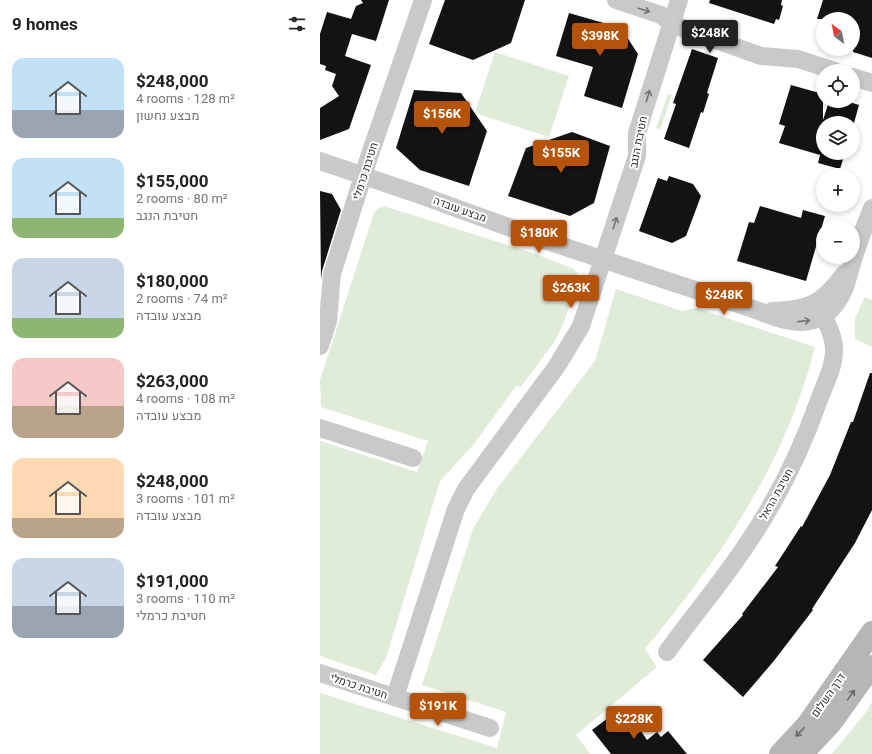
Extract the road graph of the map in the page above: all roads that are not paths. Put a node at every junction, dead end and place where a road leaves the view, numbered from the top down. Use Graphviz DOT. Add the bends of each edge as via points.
graph roads {
  1 [pos="423,0"];
  2 [pos="616,0"];
  3 [pos="679,0"];
  4 [pos="671,23"];
  5 [pos="816,65"];
  6 [pos="860,79"];
  7 [pos="872,83"];
  8 [pos="320,161"];
  9 [pos="363,175"];
  10 [pos="872,208"];
  11 [pos="860,240"];
  12 [pos="603,260"];
  13 [pos="852,264"];
  14 [pos="819,310"];
  15 [pos="320,346"];
  16 [pos="320,428"];
  17 [pos="413,458"];
  18 [pos="872,632"];
  19 [pos="667,652"];
  20 [pos="872,666"];
  21 [pos="320,673"];
  22 [pos="395,697"];
  23 [pos="490,728"];
  24 [pos="780,754"];
  25 [pos="802,754"];
  1 -- 9 [label="street, חטיבת כרמלי"];
  2 -- 4 [label="street, one-way" via="660,15"];
  3 -- 4 [label="street, חטיבת הנגב"];
  4 -- 5 [label="street" via="761,56 798,59"];
  12 -- 4 [label="street, חטיבת הנגב, one-way" via="637,156 637,133"];
  6 -- 7 [label="street"];
  8 -- 9 [label="street, מבצע עובדה"];
  9 -- 12 [label="street, מבצע עובדה"];
  9 -- 15 [label="street, חטיבת כרמלי" via="332,274 328,321"];
  10 -- 11 [label="street"];
  12 -- 14 [label="street, מבצע עובדה" via="759,311 776,319 808,322"];
  12 -- 22 [label="street, חטיבת הנגב" via="581,326 567,350 469,484 456,509"];
  13 -- 14 [label="street" via="846,285 830,312"];
  14 -- 19 [label="street, חטיבת הראל" via="832,335 833,359 797,454 748,544"];
  16 -- 17 [label="street"];
  18 -- 24 [label="street, דרך השלום, one-way" via="807,725"];
  25 -- 20 [label="street, דרך השלום, one-way" via="831,723"];
  21 -- 22 [label="street, חטיבת כרמלי"];
  22 -- 23 [label="street, חטיבת כרמלי"];
}
